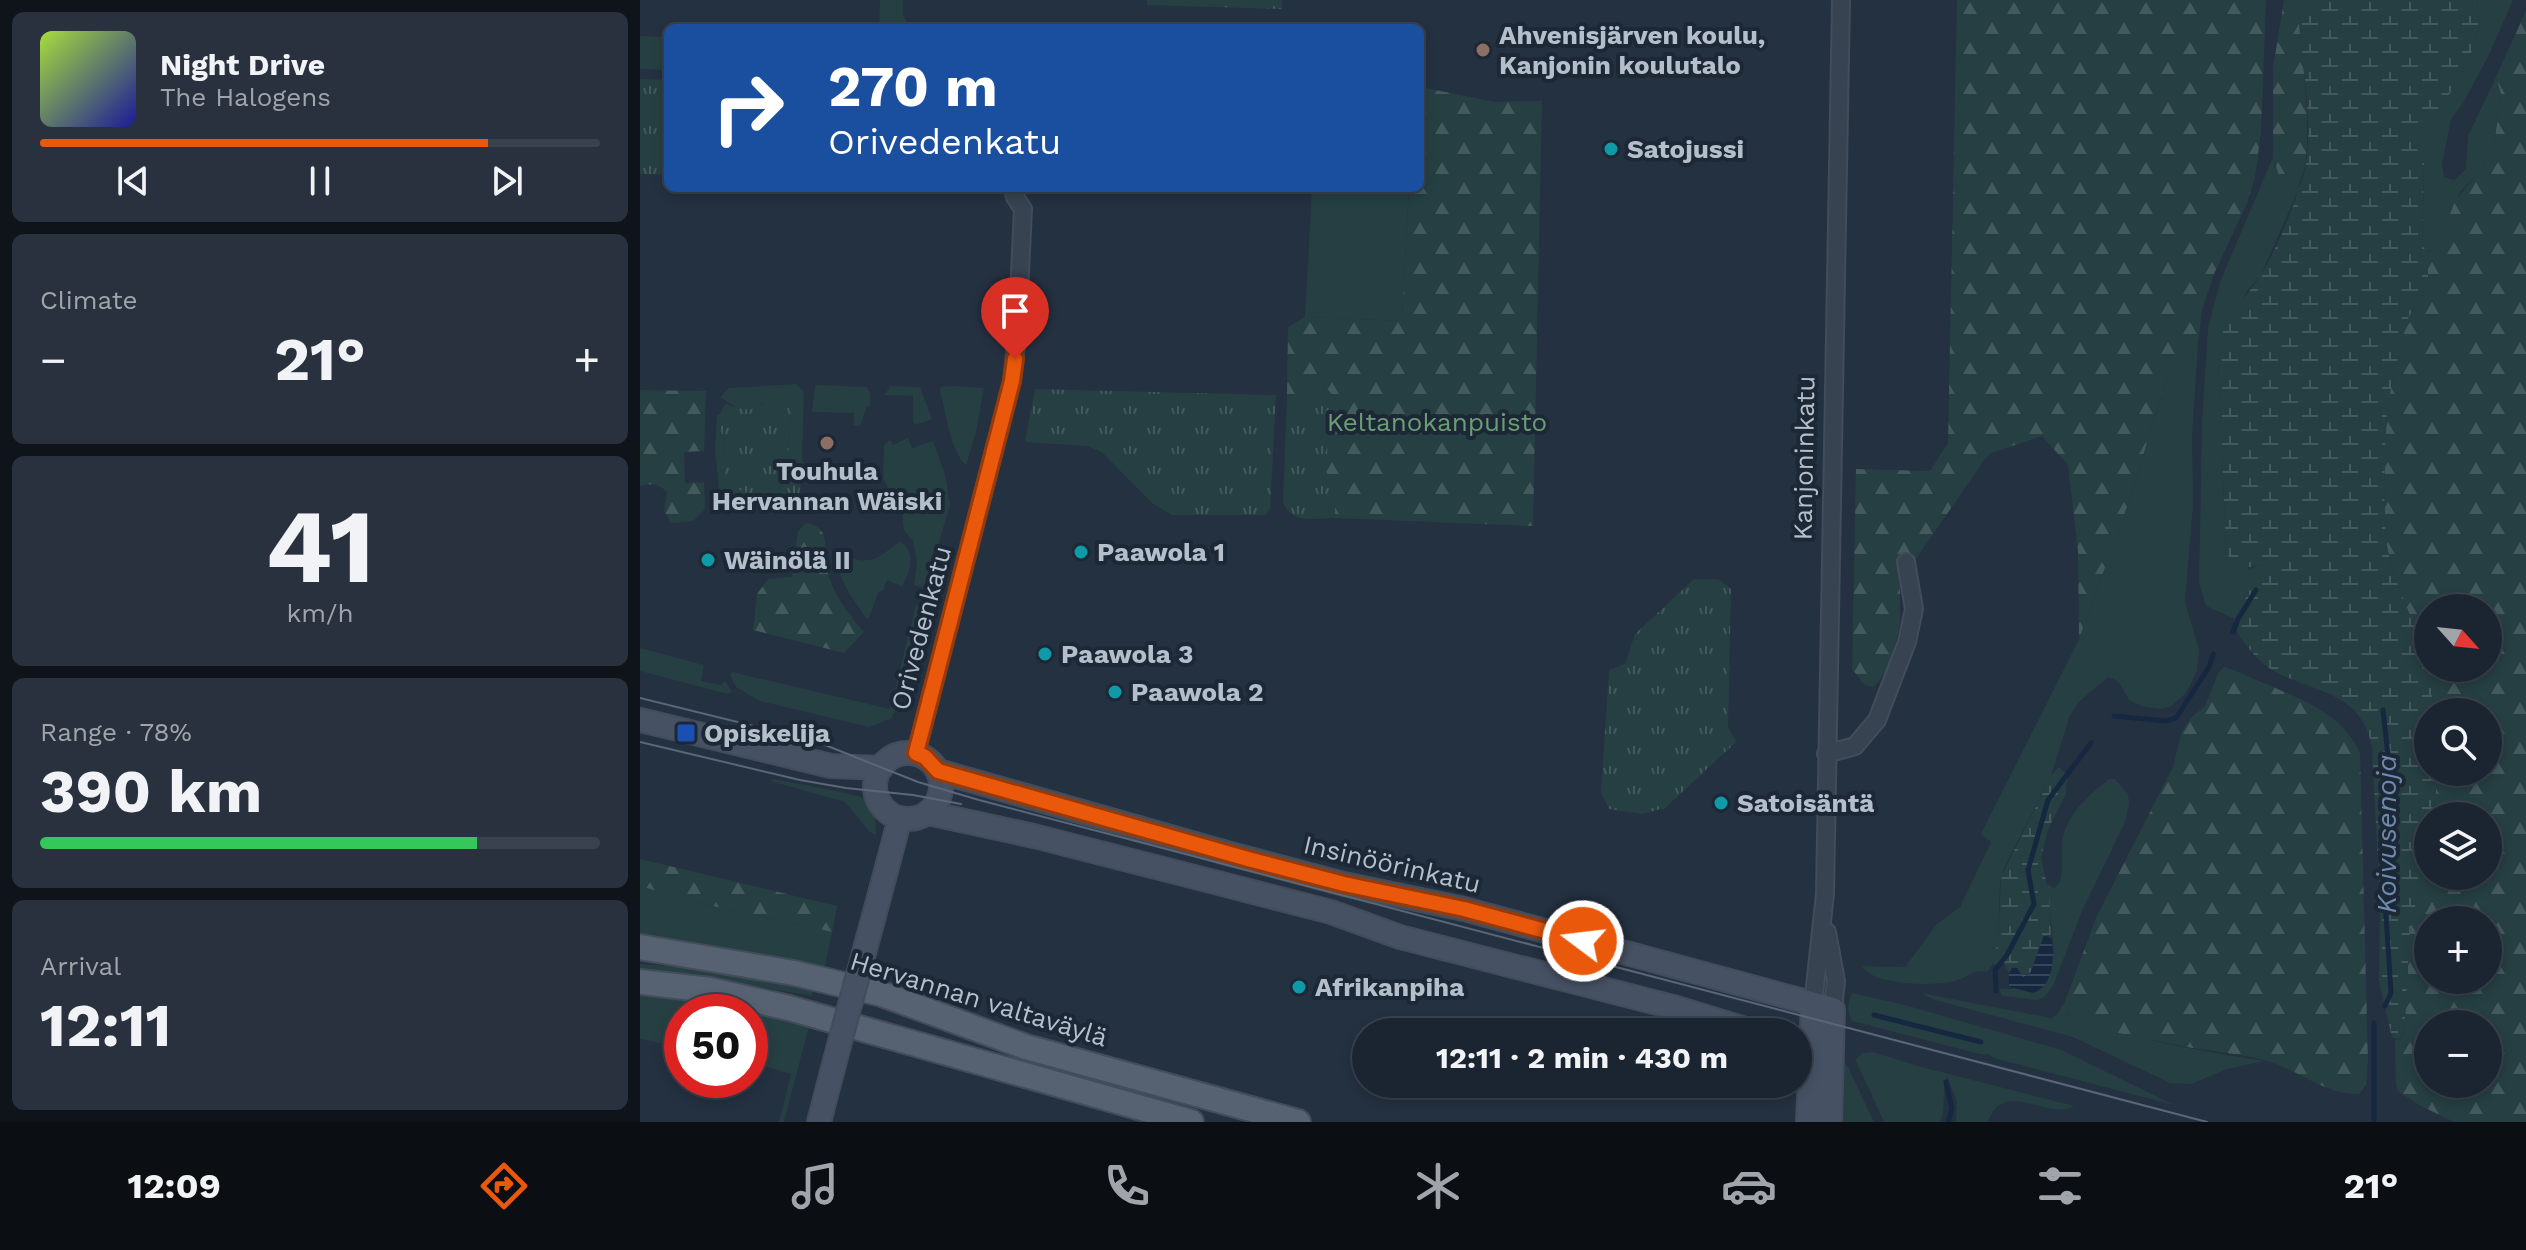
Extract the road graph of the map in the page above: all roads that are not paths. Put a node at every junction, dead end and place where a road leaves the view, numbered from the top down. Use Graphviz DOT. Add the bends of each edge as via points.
graph roads {
  1 [pos="1841,0"];
  2 [pos="1014,192"];
  3 [pos="1906,562"];
  4 [pos="640,720"];
  5 [pos="916,753"];
  6 [pos="1826,754"];
  7 [pos="938,771"];
  8 [pos="878,778"];
  9 [pos="928,813"];
  10 [pos="900,818"];
  11 [pos="640,941"];
  12 [pos="640,947"];
  13 [pos="676,953"];
  14 [pos="640,982"];
  15 [pos="1823,1007"];
  16 [pos="1709,1018"];
  17 [pos="1813,1048"];
  18 [pos="819,1122"];
  19 [pos="1191,1122"];
  20 [pos="1298,1122"];
  21 [pos="1808,1122"];
  22 [pos="1830,1122"];
  1 -- 6 [label="street, Kanjoninkatu"];
  2 -- 5 [label="street, Orivedenkatu" via="1023,209 1012,381"];
  3 -- 6 [label="street" via="1914,609 1877,720 1855,746"];
  4 -- 8 [label="main road"];
  5 -- 7 [label="main road"];
  5 -- 8 [label="main road" via="896,755"];
  6 -- 15 [label="street, Kanjoninkatu" via="1824,918 1836,981"];
  7 -- 9 [label="main road" via="942,789"];
  7 -- 15 [label="main road, Insinöörinkatu" via="1227,853 1464,909"];
  8 -- 10 [label="main road" via="883,807"];
  9 -- 10 [label="main road"];
  9 -- 16 [label="main road" via="1331,912 1400,937"];
  10 -- 18 [label="main road, bridge"];
  11 -- 13 [label="main road"];
  12 -- 13 [label="main road, Hervannan valtaväylä"];
  13 -- 20 [label="main road, Hervannan valtaväylä" via="882,994 1026,1047"];
  14 -- 19 [label="main road" via="710,990 789,1008"];
  15 -- 17 [label="main road, Kanjoninkatu"];
  17 -- 21 [label="main road, Kanjoninkatu"];
  17 -- 22 [label="main road, Kanjoninkatu"];
}
